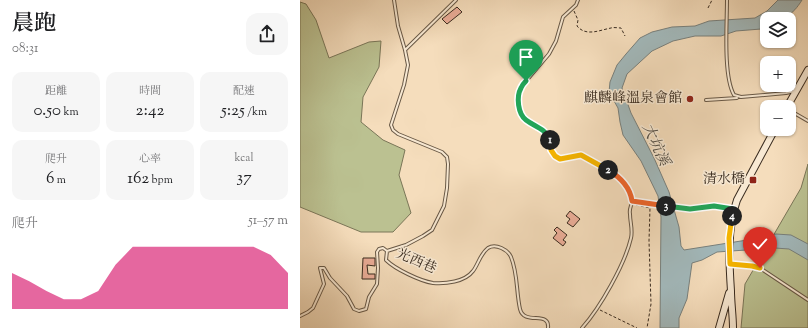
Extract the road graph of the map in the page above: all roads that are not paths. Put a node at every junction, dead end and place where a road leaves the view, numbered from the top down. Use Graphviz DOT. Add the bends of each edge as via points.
graph roads {
  1 [pos="394,0"];
  2 [pos="456,0"];
  3 [pos="578,0"];
  4 [pos="727,0"];
  5 [pos="406,50"];
  6 [pos="808,70"];
  7 [pos="796,91"];
  8 [pos="791,92"];
  9 [pos="741,97"];
  10 [pos="706,100"];
  11 [pos="796,114"];
  12 [pos="808,121"];
  13 [pos="771,136"];
  14 [pos="690,209"];
  15 [pos="733,209"];
  16 [pos="387,251"];
  17 [pos="730,261"];
  18 [pos="730,290"];
  19 [pos="808,300"];
  20 [pos="300,316"];
  21 [pos="548,328"];
  22 [pos="582,328"];
  23 [pos="719,328"];
  24 [pos="733,328"];
  1 -- 5 [label="lane, 光西巷" via="398,26"];
  2 -- 5 [label="lane"];
  3 -- 22 [label="lane" via="563,17 549,54 521,87 519,102 521,114 548,136 555,156 560,159 581,155 613,172 627,186 632,202 631,238 624,258 611,284"];
  4 -- 9 [label="lane" via="726,44 729,84 734,95"];
  5 -- 16 [label="lane, 光西巷" via="406,78 391,125 398,134 442,152 447,157 447,188 444,206 432,230 406,245"];
  6 -- 7 [label="main road"];
  8 -- 9 [label="lane"];
  9 -- 10 [label="lane"];
  11 -- 12 [label="lane"];
  13 -- 15 [label="main road"];
  14 -- 15 [label="lane" via="714,206"];
  15 -- 17 [label="main road" via="729,238"];
  16 -- 20 [label="lane" via="383,248 377,252 377,284 366,309 354,309 347,296 324,268 320,268 324,284 313,308"];
  16 -- 21 [label="lane, 光西巷" via="386,260 391,265 433,283 452,282 464,278 473,272 488,248 501,248 511,257 522,314 547,321"];
  17 -- 18 [label="main road"];
  17 -- 19 [label="lane" via="760,268"];
  18 -- 23 [label="main road"];
  18 -- 24 [label="main road"];
}
